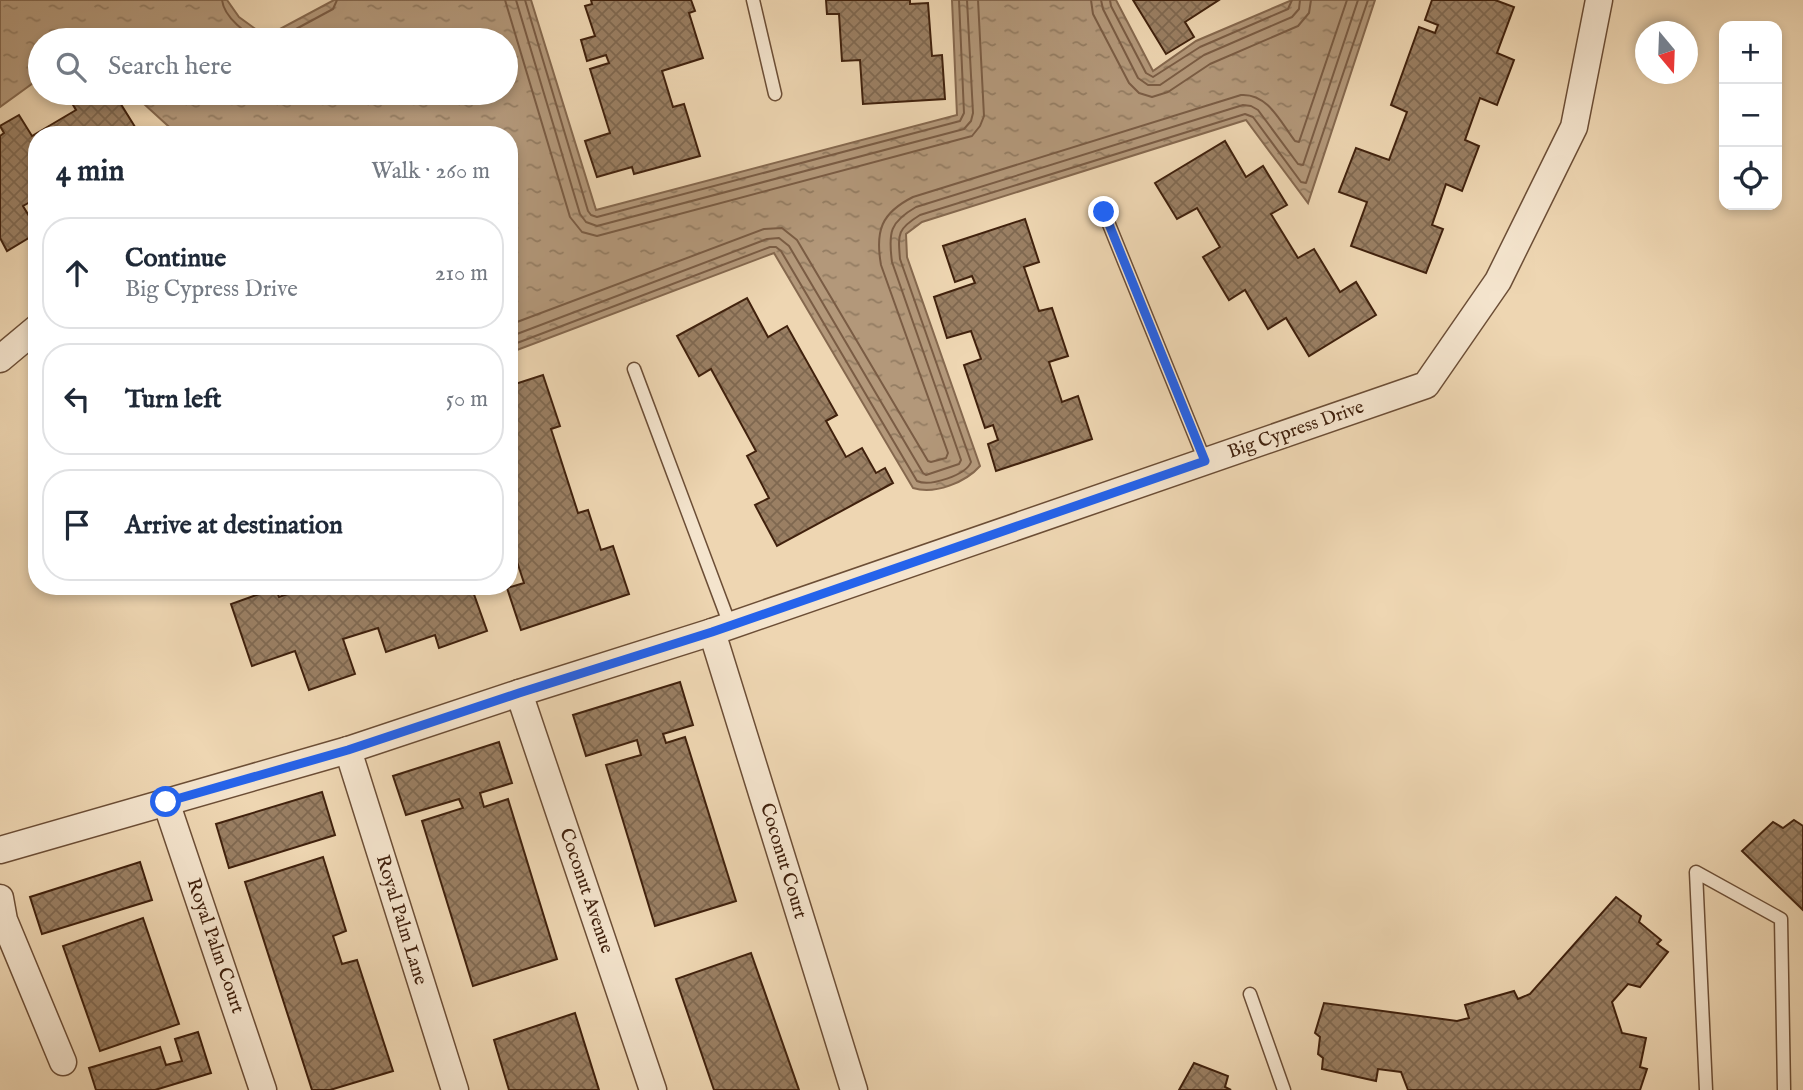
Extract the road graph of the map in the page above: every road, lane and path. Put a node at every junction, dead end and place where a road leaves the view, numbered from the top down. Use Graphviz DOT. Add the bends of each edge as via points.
graph roads {
  1 [pos="753,0"];
  2 [pos="1599,0"];
  3 [pos="775,94"];
  4 [pos="1104,212"];
  5 [pos="28,336"];
  6 [pos="0,359"];
  7 [pos="634,369"];
  8 [pos="1205,461"];
  9 [pos="721,629"];
  10 [pos="519,693"];
  11 [pos="348,750"];
  12 [pos="166,802"];
  13 [pos="0,850"];
  14 [pos="0,898"];
  15 [pos="1250,994"];
  16 [pos="63,1062"];
  17 [pos="263,1090"];
  18 [pos="455,1090"];
  19 [pos="653,1090"];
  20 [pos="855,1090"];
  21 [pos="1284,1090"];
  22 [pos="1706,1090"];
  23 [pos="1784,1090"];
  1 -- 3 [label="lane"];
  2 -- 8 [label="street, Big Cypress Drive" via="1574,127 1498,281 1426,385"];
  4 -- 8 [label="lane"];
  5 -- 6 [label="street"];
  7 -- 9 [label="lane"];
  8 -- 9 [label="street, Big Cypress Drive"];
  9 -- 10 [label="street, Big Cypress Drive"];
  9 -- 20 [label="street, Coconut Court"];
  10 -- 11 [label="street, Big Cypress Drive"];
  10 -- 19 [label="street, Coconut Avenue"];
  11 -- 12 [label="street, Big Cypress Drive"];
  11 -- 18 [label="street, Royal Palm Lane"];
  12 -- 13 [label="street, Big Cypress Drive"];
  12 -- 17 [label="street, Royal Palm Court"];
  14 -- 16 [label="street" via="4,920"];
  15 -- 21 [label="lane"];
  22 -- 23 [label="lane" via="1696,872 1781,919"];
}
